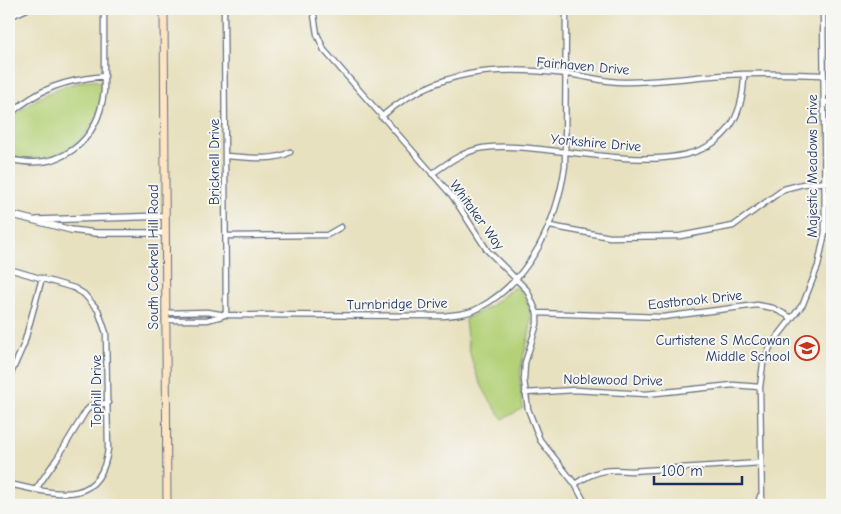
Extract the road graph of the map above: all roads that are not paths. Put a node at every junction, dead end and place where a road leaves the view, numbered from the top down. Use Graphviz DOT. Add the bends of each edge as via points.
graph roads {
  1 [pos="27,9"];
  2 [pos="104,9"];
  3 [pos="164,9"];
  4 [pos="224,9"];
  5 [pos="313,9"];
  6 [pos="566,9"];
  7 [pos="824,9"];
  8 [pos="9,17"];
  9 [pos="567,74"];
  10 [pos="744,74"];
  11 [pos="824,74"];
  12 [pos="105,76"];
  13 [pos="824,102"];
  14 [pos="832,103"];
  15 [pos="9,115"];
  16 [pos="381,116"];
  17 [pos="565,151"];
  18 [pos="290,152"];
  19 [pos="225,156"];
  20 [pos="9,160"];
  21 [pos="432,174"];
  22 [pos="824,182"];
  23 [pos="832,182"];
  24 [pos="9,214"];
  25 [pos="165,216"];
  26 [pos="35,220"];
  27 [pos="550,226"];
  28 [pos="341,227"];
  29 [pos="164,233"];
  30 [pos="226,236"];
  31 [pos="9,269"];
  32 [pos="42,278"];
  33 [pos="516,278"];
  34 [pos="537,313"];
  35 [pos="226,315"];
  36 [pos="165,316"];
  37 [pos="792,318"];
  38 [pos="9,378"];
  39 [pos="760,387"];
  40 [pos="525,393"];
  41 [pos="108,403"];
  42 [pos="761,463"];
  43 [pos="9,484"];
  44 [pos="575,484"];
  45 [pos="762,487"];
  46 [pos="36,489"];
  47 [pos="167,505"];
  48 [pos="586,505"];
  49 [pos="758,505"];
  50 [pos="762,505"];
  1 -- 8 [label="street"];
  2 -- 12 [label="street"];
  3 -- 25 [label="main road, South Cockrell Hill Road"];
  4 -- 19 [label="street, Bricknell Drive"];
  5 -- 16 [label="street, Whitaker Way" via="317,34 324,50"];
  6 -- 9 [label="street, Turnbridge Drive"];
  7 -- 11 [label="street, Majestic Meadows Drive"];
  9 -- 10 [label="street, Fairhaven Drive" via="615,82 650,82"];
  9 -- 16 [label="street, Fairhaven Drive" via="504,71 458,75 410,95"];
  9 -- 17 [label="street, Turnbridge Drive"];
  10 -- 11 [label="street, Fairhaven Drive"];
  10 -- 17 [label="street, Yorkshire Drive" via="742,101 736,117 711,144 695,153 638,159"];
  11 -- 13 [label="street, Majestic Meadows Drive"];
  12 -- 15 [label="street" via="50,87 27,99"];
  12 -- 20 [label="street" via="99,118 81,144 44,162"];
  13 -- 14 [label="street"];
  13 -- 22 [label="street, Majestic Meadows Drive"];
  16 -- 21 [label="street, Whitaker Way"];
  17 -- 21 [label="street, Yorkshire Drive" via="482,148 456,158"];
  17 -- 27 [label="street, Turnbridge Drive" via="562,190"];
  18 -- 19 [label="street" via="274,157"];
  19 -- 30 [label="street, Bricknell Drive"];
  21 -- 33 [label="street, Whitaker Way" via="453,197 487,250"];
  22 -- 23 [label="street"];
  22 -- 27 [label="street" via="784,189 733,226 680,236 610,237"];
  22 -- 37 [label="street, Majestic Meadows Drive" via="825,232 818,266 802,304"];
  24 -- 26 [label="street"];
  25 -- 26 [label="street"];
  25 -- 29 [label="main road, South Cockrell Hill Road"];
  26 -- 29 [label="street" via="50,226 88,232"];
  27 -- 33 [label="street, Turnbridge Drive"];
  28 -- 30 [label="street" via="327,235"];
  29 -- 36 [label="main road, South Cockrell Hill Road"];
  30 -- 35 [label="street, Bricknell Drive"];
  31 -- 32 [label="street, Tophill Drive"];
  32 -- 38 [label="street" via="24,344"];
  32 -- 41 [label="street, Tophill Drive" via="74,288 98,310 106,332"];
  33 -- 34 [label="street, Whitaker Way" via="527,290"];
  33 -- 35 [label="street, Turnbridge Drive" via="478,308 462,314"];
  34 -- 37 [label="street, Eastbrook Drive" via="663,317 757,305 773,308"];
  34 -- 40 [label="street" via="537,324 525,363"];
  35 -- 36 [label="street, Turnbridge Drive" via="208,312"];
  35 -- 36 [label="street, Turnbridge Drive" via="208,320"];
  36 -- 47 [label="main road, South Cockrell Hill Road"];
  37 -- 39 [label="street, Majestic Meadows Drive" via="767,354"];
  39 -- 40 [label="street, Noblewood Drive" via="733,385 646,394 575,390"];
  39 -- 42 [label="street, Majestic Meadows Drive"];
  40 -- 44 [label="street" via="540,440"];
  41 -- 46 [label="street" via="92,405 86,411"];
  41 -- 46 [label="street, Tophill Drive" via="108,449 100,475 82,490 71,494 59,495"];
  42 -- 44 [label="street" via="640,471 610,469 596,471"];
  42 -- 45 [label="street, Majestic Meadows Drive"];
  43 -- 46 [label="street, Tophill Drive"];
  44 -- 48 [label="street"];
  45 -- 49 [label="street, Majestic Meadows Drive"];
  45 -- 50 [label="street, Majestic Meadows Drive"];
}
